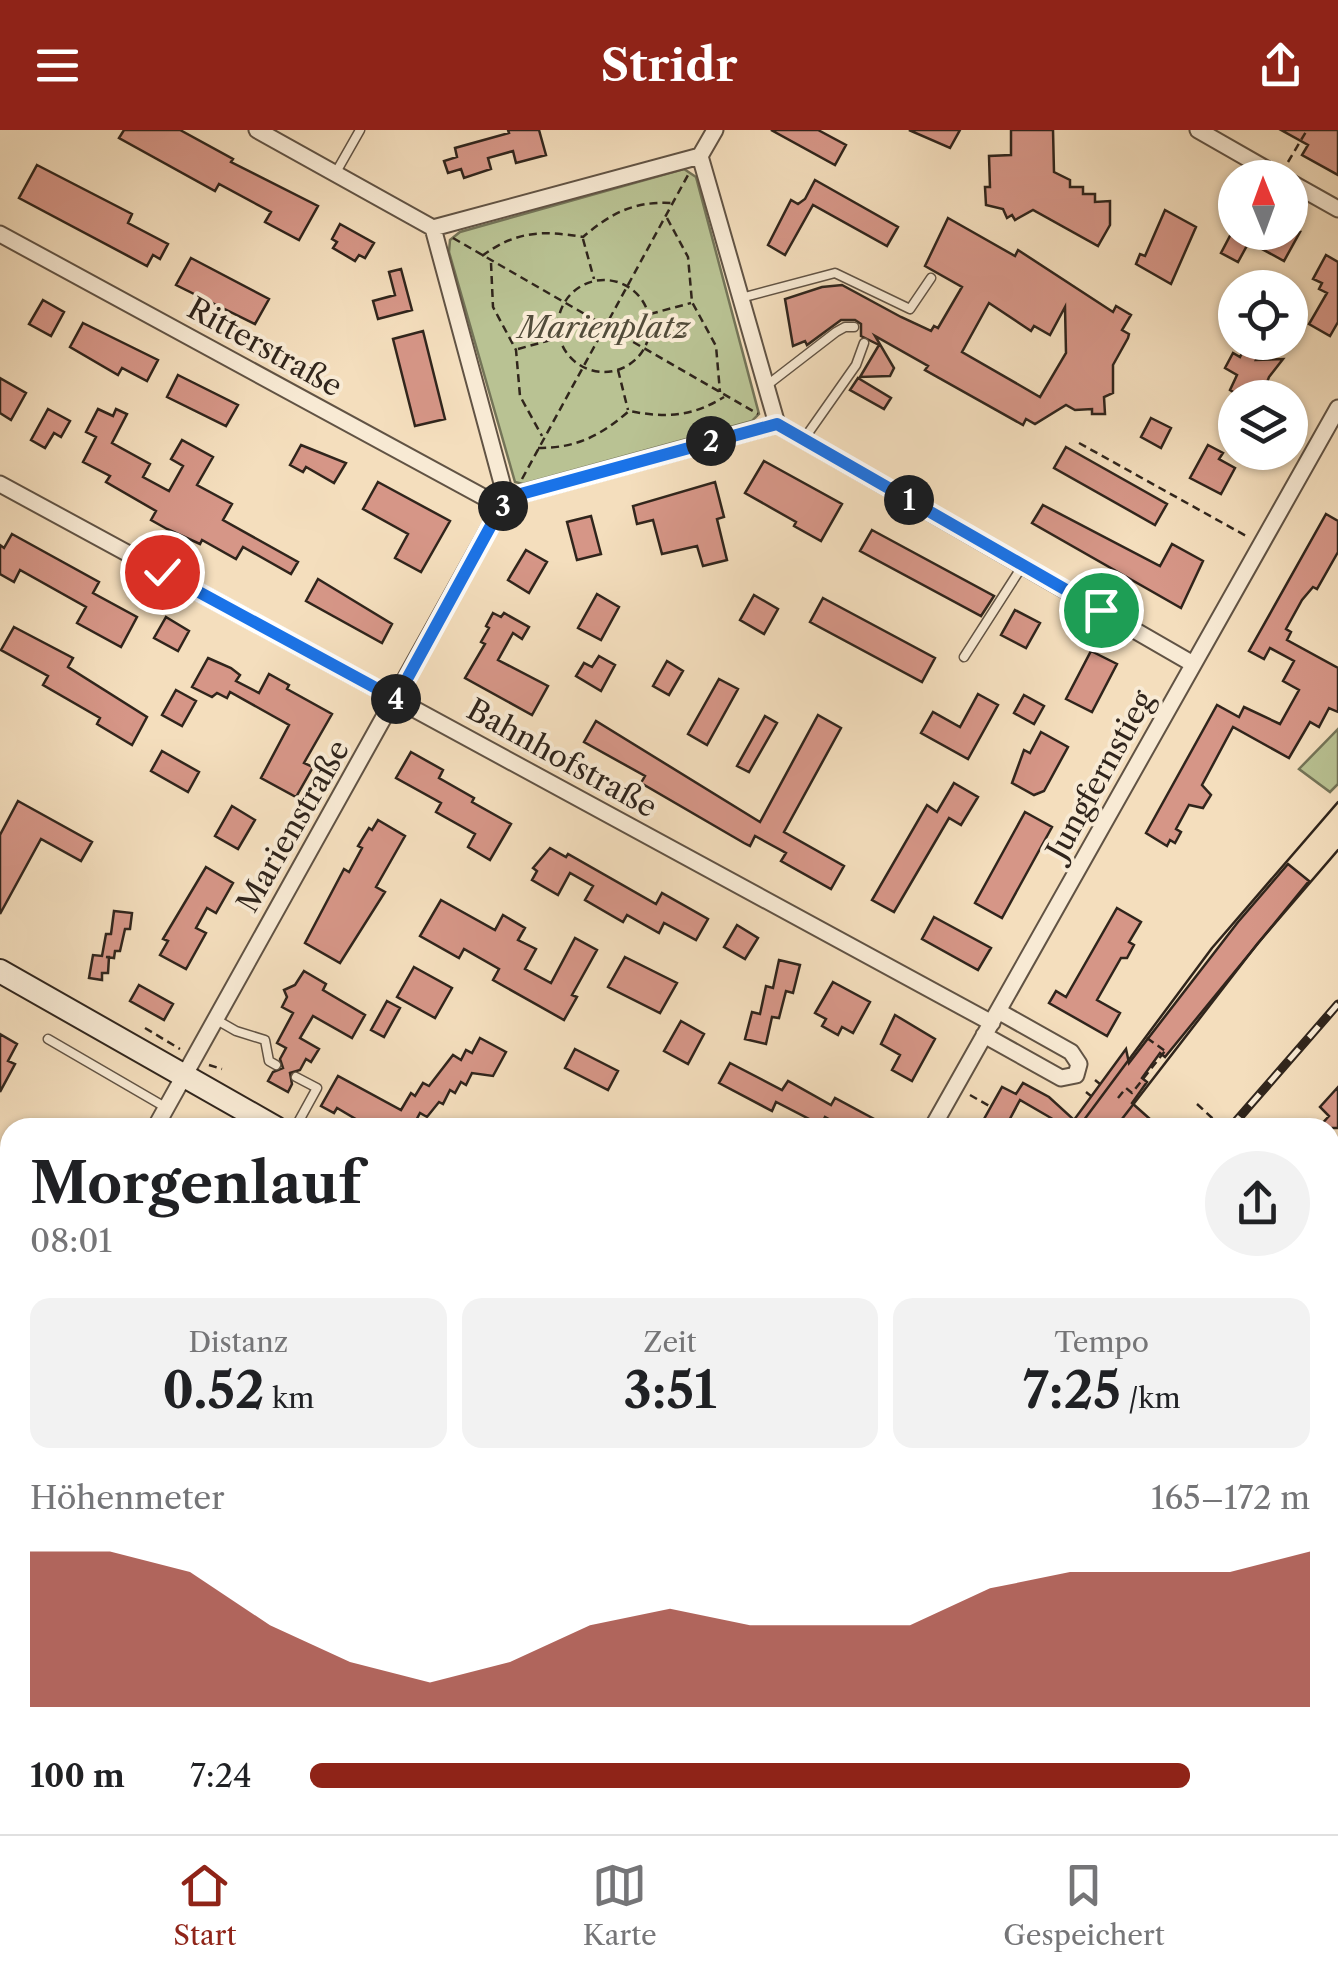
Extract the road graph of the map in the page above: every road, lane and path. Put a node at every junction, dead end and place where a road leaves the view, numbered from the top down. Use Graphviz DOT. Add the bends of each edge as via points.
graph roads {
  1 [pos="257,130"];
  2 [pos="360,130"];
  3 [pos="715,130"];
  4 [pos="1198,130"];
  5 [pos="1307,130"];
  6 [pos="700,156"];
  7 [pos="1263,160"];
  8 [pos="1290,160"];
  9 [pos="335,174"];
  10 [pos="688,177"];
  11 [pos="1308,192"];
  12 [pos="674,203"];
  13 [pos="1338,208"];
  14 [pos="666,217"];
  15 [pos="433,228"];
  16 [pos="0,234"];
  17 [pos="452,237"];
  18 [pos="582,238"];
  19 [pos="481,257"];
  20 [pos="491,263"];
  21 [pos="931,278"];
  22 [pos="594,281"];
  23 [pos="627,286"];
  24 [pos="741,298"];
  25 [pos="692,302"];
  26 [pos="565,303"];
  27 [pos="649,314"];
  28 [pos="605,326"];
  29 [pos="854,327"];
  30 [pos="560,338"];
  31 [pos="864,343"];
  32 [pos="644,349"];
  33 [pos="516,350"];
  34 [pos="582,366"];
  35 [pos="618,370"];
  36 [pos="766,386"];
  37 [pos="720,393"];
  38 [pos="726,396"];
  39 [pos="1338,408"];
  40 [pos="629,411"];
  41 [pos="759,414"];
  42 [pos="777,424"];
  43 [pos="543,437"];
  44 [pos="804,439"];
  45 [pos="1079,443"];
  46 [pos="537,448"];
  47 [pos="522,474"];
  48 [pos="0,484"];
  49 [pos="506,498"];
  50 [pos="1250,537"];
  51 [pos="1022,565"];
  52 [pos="964,658"];
  53 [pos="1193,664"];
  54 [pos="396,699"];
  55 [pos="0,971"];
  56 [pos="215,1020"];
  57 [pos="991,1023"];
  58 [pos="145,1028"];
  59 [pos="1147,1038"];
  60 [pos="48,1039"];
  61 [pos="176,1047"];
  62 [pos="276,1065"];
  63 [pos="211,1066"];
  64 [pos="222,1069"];
  65 [pos="184,1075"];
  66 [pos="296,1077"];
  67 [pos="1095,1080"];
  68 [pos="1100,1084"];
  69 [pos="1086,1092"];
  70 [pos="969,1094"];
  71 [pos="1091,1096"];
  72 [pos="1118,1098"];
  73 [pos="991,1107"];
  74 [pos="166,1108"];
  75 [pos="1196,1112"];
  76 [pos="160,1118"];
  77 [pos="259,1118"];
  78 [pos="300,1118"];
  79 [pos="938,1118"];
  80 [pos="1212,1118"];
  1 -- 9 [label="street"];
  2 -- 9 [label="lane"];
  3 -- 6 [label="street"];
  4 -- 7 [label="street"];
  5 -- 8 [label="path"];
  6 -- 15 [label="street"];
  6 -- 24 [label="street"];
  9 -- 15 [label="street"];
  10 -- 12 [label="path"];
  11 -- 13 [label="street"];
  12 -- 14 [label="path"];
  12 -- 18 [label="path" via="630,206"];
  14 -- 23 [label="path"];
  14 -- 25 [label="path" via="688,257"];
  15 -- 49 [label="street"];
  16 -- 49 [label="street, Ritterstraße" via="489,500"];
  17 -- 19 [label="path"];
  18 -- 19 [label="path" via="532,232 507,238"];
  18 -- 22 [label="path"];
  19 -- 20 [label="path"];
  20 -- 26 [label="path"];
  20 -- 33 [label="path" via="492,308"];
  21 -- 24 [label="lane" via="910,309 835,273"];
  22 -- 23 [label="path"];
  22 -- 26 [label="path"];
  23 -- 27 [label="path"];
  23 -- 28 [label="path"];
  24 -- 36 [label="street"];
  25 -- 27 [label="path"];
  25 -- 37 [label="path" via="716,346"];
  26 -- 28 [label="path"];
  26 -- 30 [label="path"];
  27 -- 32 [label="path"];
  28 -- 32 [label="path"];
  28 -- 34 [label="path"];
  29 -- 36 [label="lane" via="836,332"];
  30 -- 33 [label="path"];
  30 -- 34 [label="path"];
  31 -- 44 [label="lane"];
  32 -- 35 [label="path"];
  32 -- 37 [label="path"];
  33 -- 43 [label="path" via="520,396"];
  34 -- 35 [label="path"];
  34 -- 43 [label="path"];
  35 -- 40 [label="path"];
  36 -- 42 [label="street"];
  37 -- 38 [label="path"];
  38 -- 40 [label="path" via="685,416"];
  38 -- 41 [label="path"];
  39 -- 53 [label="street, Jungfernstieg"];
  40 -- 46 [label="path" via="588,441"];
  42 -- 44 [label="street"];
  42 -- 49 [label="street"];
  43 -- 46 [label="path"];
  44 -- 51 [label="street"];
  45 -- 50 [label="path"];
  46 -- 47 [label="path"];
  48 -- 54 [label="street, Bahnhofstraße"];
  49 -- 54 [label="street, Marienstraße"];
  51 -- 52 [label="lane"];
  51 -- 53 [label="street"];
  53 -- 57 [label="street, Jungfernstieg"];
  54 -- 56 [label="street, Marienstraße"];
  54 -- 57 [label="street, Bahnhofstraße"];
  55 -- 65 [label="main road"];
  56 -- 62 [label="lane" via="265,1040 269,1062"];
  56 -- 65 [label="street, Marienstraße"];
  57 -- 57 [label="street" via="1061,1078 1079,1070 1071,1052"];
  57 -- 79 [label="street, Jungfernstieg"];
  58 -- 61 [label="path"];
  59 -- 72 [label="path" via="1166,1052 1132,1093 1126,1088"];
  60 -- 74 [label="lane"];
  63 -- 64 [label="path"];
  65 -- 74 [label="street, Marienstraße"];
  65 -- 77 [label="main road"];
  66 -- 78 [label="lane" via="317,1088"];
  67 -- 68 [label="path"];
  69 -- 71 [label="path"];
  70 -- 73 [label="path"];
  74 -- 76 [label="street, Marienstraße"];
  75 -- 80 [label="path" via="1198,1106"];
}
